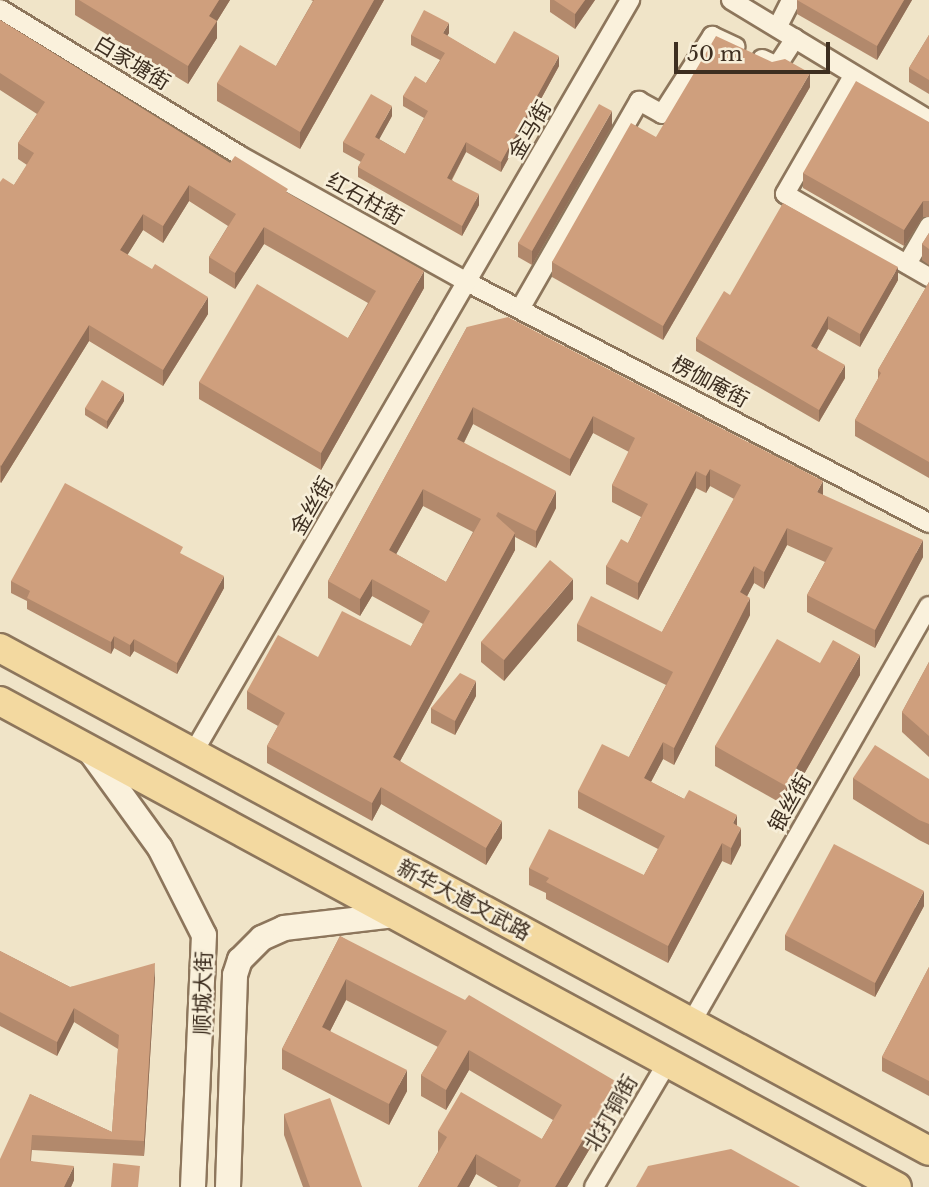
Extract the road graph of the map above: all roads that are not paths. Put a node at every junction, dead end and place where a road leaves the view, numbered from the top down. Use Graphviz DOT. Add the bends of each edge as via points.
graph roads {
  1 [pos="630,0"];
  2 [pos="731,0"];
  3 [pos="791,0"];
  4 [pos="0,9"];
  5 [pos="778,26"];
  6 [pos="795,38"];
  7 [pos="853,76"];
  8 [pos="929,120"];
  9 [pos="239,155"];
  10 [pos="929,226"];
  11 [pos="907,264"];
  12 [pos="929,277"];
  13 [pos="469,283"];
  14 [pos="520,309"];
  15 [pos="929,523"];
  16 [pos="929,606"];
  17 [pos="0,648"];
  18 [pos="0,701"];
  19 [pos="89,749"];
  20 [pos="193,753"];
  21 [pos="394,915"];
  22 [pos="691,1023"];
  23 [pos="667,1063"];
  24 [pos="929,1151"];
  25 [pos="193,1187"];
  26 [pos="228,1187"];
  27 [pos="594,1187"];
  28 [pos="897,1187"];
  1 -- 13 [label="street, 金马街"];
  2 -- 5 [label="street"];
  3 -- 5 [label="street"];
  4 -- 9 [label="street, 白家塘街"];
  5 -- 6 [label="street"];
  6 -- 7 [label="street"];
  6 -- 14 [label="street" via="777,66 712,36 662,114 639,101"];
  7 -- 8 [label="street"];
  7 -- 11 [label="street" via="785,194"];
  9 -- 13 [label="street, 红石柱街"];
  10 -- 11 [label="street"];
  11 -- 12 [label="street"];
  13 -- 14 [label="street, 楞伽庵街"];
  13 -- 20 [label="street, 金丝街"];
  14 -- 15 [label="street, 楞伽庵街"];
  16 -- 22 [label="street, 银丝街"];
  17 -- 20 [label="main road, 新华大道文武路"];
  18 -- 19 [label="main road"];
  19 -- 21 [label="main road"];
  19 -- 25 [label="main road, 顺城大街" via="160,849 204,935"];
  20 -- 22 [label="main road, 新华大道文武路"];
  21 -- 23 [label="main road"];
  21 -- 26 [label="main road, 顺城大街" via="284,928 262,938 240,960 235,975"];
  22 -- 24 [label="main road, 新华大道文武路"];
  23 -- 27 [label="street, 北打铜街"];
  23 -- 28 [label="main road"];
}
